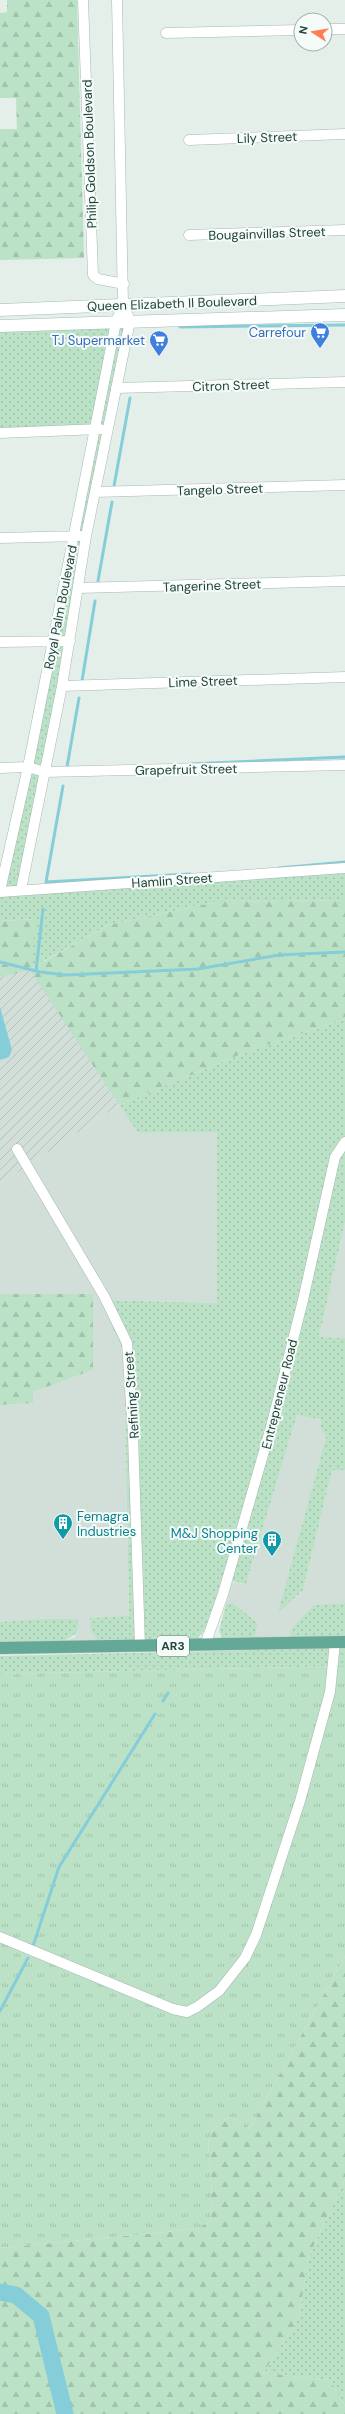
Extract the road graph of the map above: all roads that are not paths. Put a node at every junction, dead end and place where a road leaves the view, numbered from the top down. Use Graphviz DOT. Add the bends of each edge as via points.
graph roads {
  1 [pos="83,0"];
  2 [pos="117,0"];
  3 [pos="333,29"];
  4 [pos="345,29"];
  5 [pos="293,30"];
  6 [pos="166,33"];
  7 [pos="345,134"];
  8 [pos="189,140"];
  9 [pos="345,230"];
  10 [pos="189,235"];
  11 [pos="124,284"];
  12 [pos="345,296"];
  13 [pos="123,304"];
  14 [pos="0,310"];
  15 [pos="345,315"];
  16 [pos="130,321"];
  17 [pos="116,322"];
  18 [pos="0,326"];
  19 [pos="345,382"];
  20 [pos="116,388"];
  21 [pos="108,429"];
  22 [pos="95,430"];
  23 [pos="0,433"];
  24 [pos="345,485"];
  25 [pos="95,492"];
  26 [pos="74,536"];
  27 [pos="86,536"];
  28 [pos="0,538"];
  29 [pos="345,581"];
  30 [pos="78,588"];
  31 [pos="53,641"];
  32 [pos="70,641"];
  33 [pos="0,642"];
  34 [pos="345,677"];
  35 [pos="62,686"];
  36 [pos="345,765"];
  37 [pos="28,767"];
  38 [pos="0,768"];
  39 [pos="45,772"];
  40 [pos="345,868"];
  41 [pos="21,890"];
  42 [pos="0,892"];
  43 [pos="345,1142"];
  44 [pos="17,1149"];
  45 [pos="340,1642"];
  46 [pos="205,1645"];
  47 [pos="140,1646"];
  48 [pos="0,1648"];
  49 [pos="0,1937"];
  1 -- 11 [label="street, Philip Goldson Boulevard" via="93,275 98,279"];
  2 -- 11 [label="street"];
  3 -- 4 [label="street"];
  5 -- 6 [label="street"];
  7 -- 8 [label="street, Lily Street"];
  9 -- 10 [label="street, Bougainvillas Street"];
  11 -- 13 [label="street"];
  12 -- 13 [label="street, Queen Elizabeth II Boulevard"];
  13 -- 14 [label="street, Queen Elizabeth II Boulevard"];
  13 -- 16 [label="street"];
  13 -- 17 [label="street, Royal Palm Boulevard"];
  15 -- 16 [label="street, Queen Elizabeth II Boulevard"];
  16 -- 17 [label="street, Queen Elizabeth II Boulevard"];
  16 -- 20 [label="street, Royal Palm Boulevard"];
  17 -- 18 [label="street, Queen Elizabeth II Boulevard"];
  17 -- 22 [label="street, Royal Palm Boulevard"];
  19 -- 20 [label="street, Citron Street"];
  20 -- 21 [label="street, Royal Palm Boulevard"];
  21 -- 22 [label="street"];
  21 -- 25 [label="street, Royal Palm Boulevard"];
  22 -- 23 [label="street"];
  22 -- 26 [label="street, Royal Palm Boulevard"];
  24 -- 25 [label="street, Tangelo Street"];
  25 -- 27 [label="street, Royal Palm Boulevard"];
  26 -- 27 [label="street"];
  26 -- 28 [label="street"];
  26 -- 31 [label="street, Royal Palm Boulevard"];
  27 -- 30 [label="street, Royal Palm Boulevard"];
  29 -- 30 [label="street, Tangerine Street"];
  30 -- 32 [label="street, Royal Palm Boulevard"];
  31 -- 32 [label="street"];
  31 -- 33 [label="street"];
  31 -- 37 [label="street, Royal Palm Boulevard"];
  32 -- 35 [label="street, Royal Palm Boulevard"];
  34 -- 35 [label="street, Lime Street"];
  35 -- 39 [label="street, Royal Palm Boulevard"];
  36 -- 39 [label="street, Grapefruit Street"];
  37 -- 38 [label="street, Grapefruit Street"];
  37 -- 39 [label="street, Grapefruit Street"];
  37 -- 42 [label="street, Royal Palm Boulevard"];
  39 -- 41 [label="street, Royal Palm Boulevard"];
  40 -- 41 [label="street, Hamlin Street"];
  41 -- 42 [label="street, Hamlin Street"];
  43 -- 46 [label="street, Entrepreneur Road" via="334,1157 303,1300 271,1427 224,1594"];
  44 -- 47 [label="street, Refining Street" via="104,1296 127,1343 133,1435"];
  45 -- 46 [label="main road, AR3"];
  45 -- 49 [label="street" via="330,1692 300,1801 265,1912 245,1958 219,1991 187,2012 173,2009"];
  46 -- 47 [label="main road, AR3"];
  47 -- 48 [label="main road, AR3"];
}
